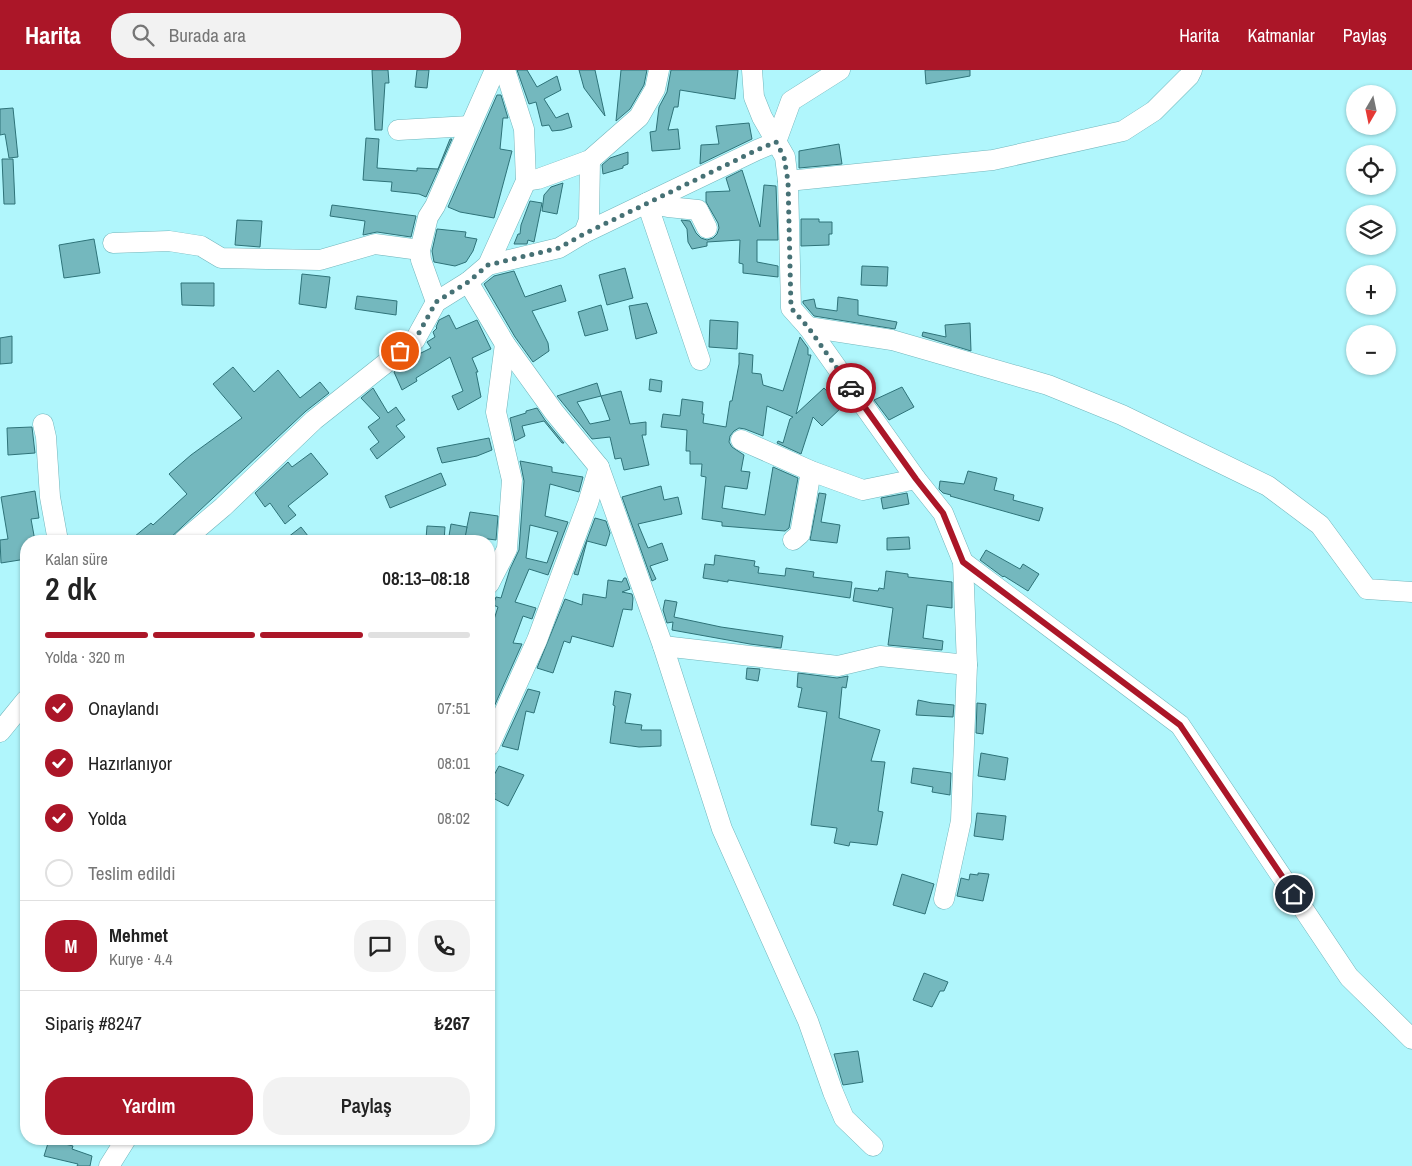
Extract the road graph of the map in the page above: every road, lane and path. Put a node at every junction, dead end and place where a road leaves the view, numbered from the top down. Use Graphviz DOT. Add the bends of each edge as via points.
graph roads {
  1 [pos="495,70"];
  2 [pos="505,70"];
  3 [pos="659,70"];
  4 [pos="752,70"];
  5 [pos="840,70"];
  6 [pos="1192,70"];
  7 [pos="470,126"];
  8 [pos="398,130"];
  9 [pos="776,142"];
  10 [pos="590,160"];
  11 [pos="526,181"];
  12 [pos="788,181"];
  13 [pos="647,203"];
  14 [pos="707,228"];
  15 [pos="584,234"];
  16 [pos="112,243"];
  17 [pos="420,250"];
  18 [pos="488,265"];
  19 [pos="468,282"];
  20 [pos="436,302"];
  21 [pos="808,327"];
  22 [pos="505,344"];
  23 [pos="700,360"];
  24 [pos="43,424"];
  25 [pos="741,440"];
  26 [pos="598,467"];
  27 [pos="811,471"];
  28 [pos="916,479"];
  29 [pos="57,535"];
  30 [pos="190,535"];
  31 [pos="793,540"];
  32 [pos="963,562"];
  33 [pos="495,572"];
  34 [pos="1412,592"];
  35 [pos="663,646"];
  36 [pos="967,665"];
  37 [pos="20,707"];
  38 [pos="0,732"];
  39 [pos="495,733"];
  40 [pos="944,898"];
  41 [pos="1412,1039"];
  42 [pos="122,1145"];
  43 [pos="873,1146"];
  44 [pos="109,1166"];
  1 -- 7 [label="street"];
  2 -- 11 [label="street" via="524,129"];
  3 -- 10 [label="street" via="655,89 639,117"];
  4 -- 9 [label="street" via="754,97"];
  5 -- 9 [label="street" via="792,101"];
  6 -- 12 [label="street" via="1154,111 1123,130 993,160"];
  7 -- 8 [label="street"];
  7 -- 17 [label="street" via="428,217"];
  9 -- 12 [label="street" via="784,157"];
  9 -- 13 [label="street"];
  10 -- 11 [label="street"];
  10 -- 15 [label="street" via="588,220"];
  11 -- 18 [label="street"];
  12 -- 21 [label="street" via="791,308"];
  13 -- 14 [label="street" via="698,210"];
  13 -- 15 [label="street"];
  13 -- 23 [label="street"];
  15 -- 18 [label="street" via="559,248"];
  16 -- 17 [label="street" via="169,242 201,246 221,258 320,260 375,244"];
  17 -- 20 [label="street"];
  18 -- 19 [label="street"];
  19 -- 20 [label="street"];
  19 -- 22 [label="street"];
  20 -- 30 [label="street" via="415,340 314,420"];
  21 -- 28 [label="street"];
  21 -- 34 [label="street" via="892,340 1048,385 1122,415 1268,486 1320,525 1367,589"];
  22 -- 26 [label="street"];
  22 -- 33 [label="street" via="496,412 512,480 507,549"];
  24 -- 29 [label="street"];
  25 -- 27 [label="street"];
  26 -- 35 [label="street"];
  26 -- 39 [label="street" via="588,503 537,640"];
  27 -- 28 [label="street" via="863,490"];
  27 -- 31 [label="street" via="800,534"];
  28 -- 32 [label="street" via="943,513"];
  32 -- 36 [label="street"];
  32 -- 41 [label="street" via="1180,725 1349,978"];
  35 -- 36 [label="street" via="838,666 880,656"];
  35 -- 43 [label="street" via="722,828 808,1021 844,1118"];
  36 -- 40 [label="street" via="961,822"];
  37 -- 38 [label="street"];
  42 -- 44 [label="street"];
}
